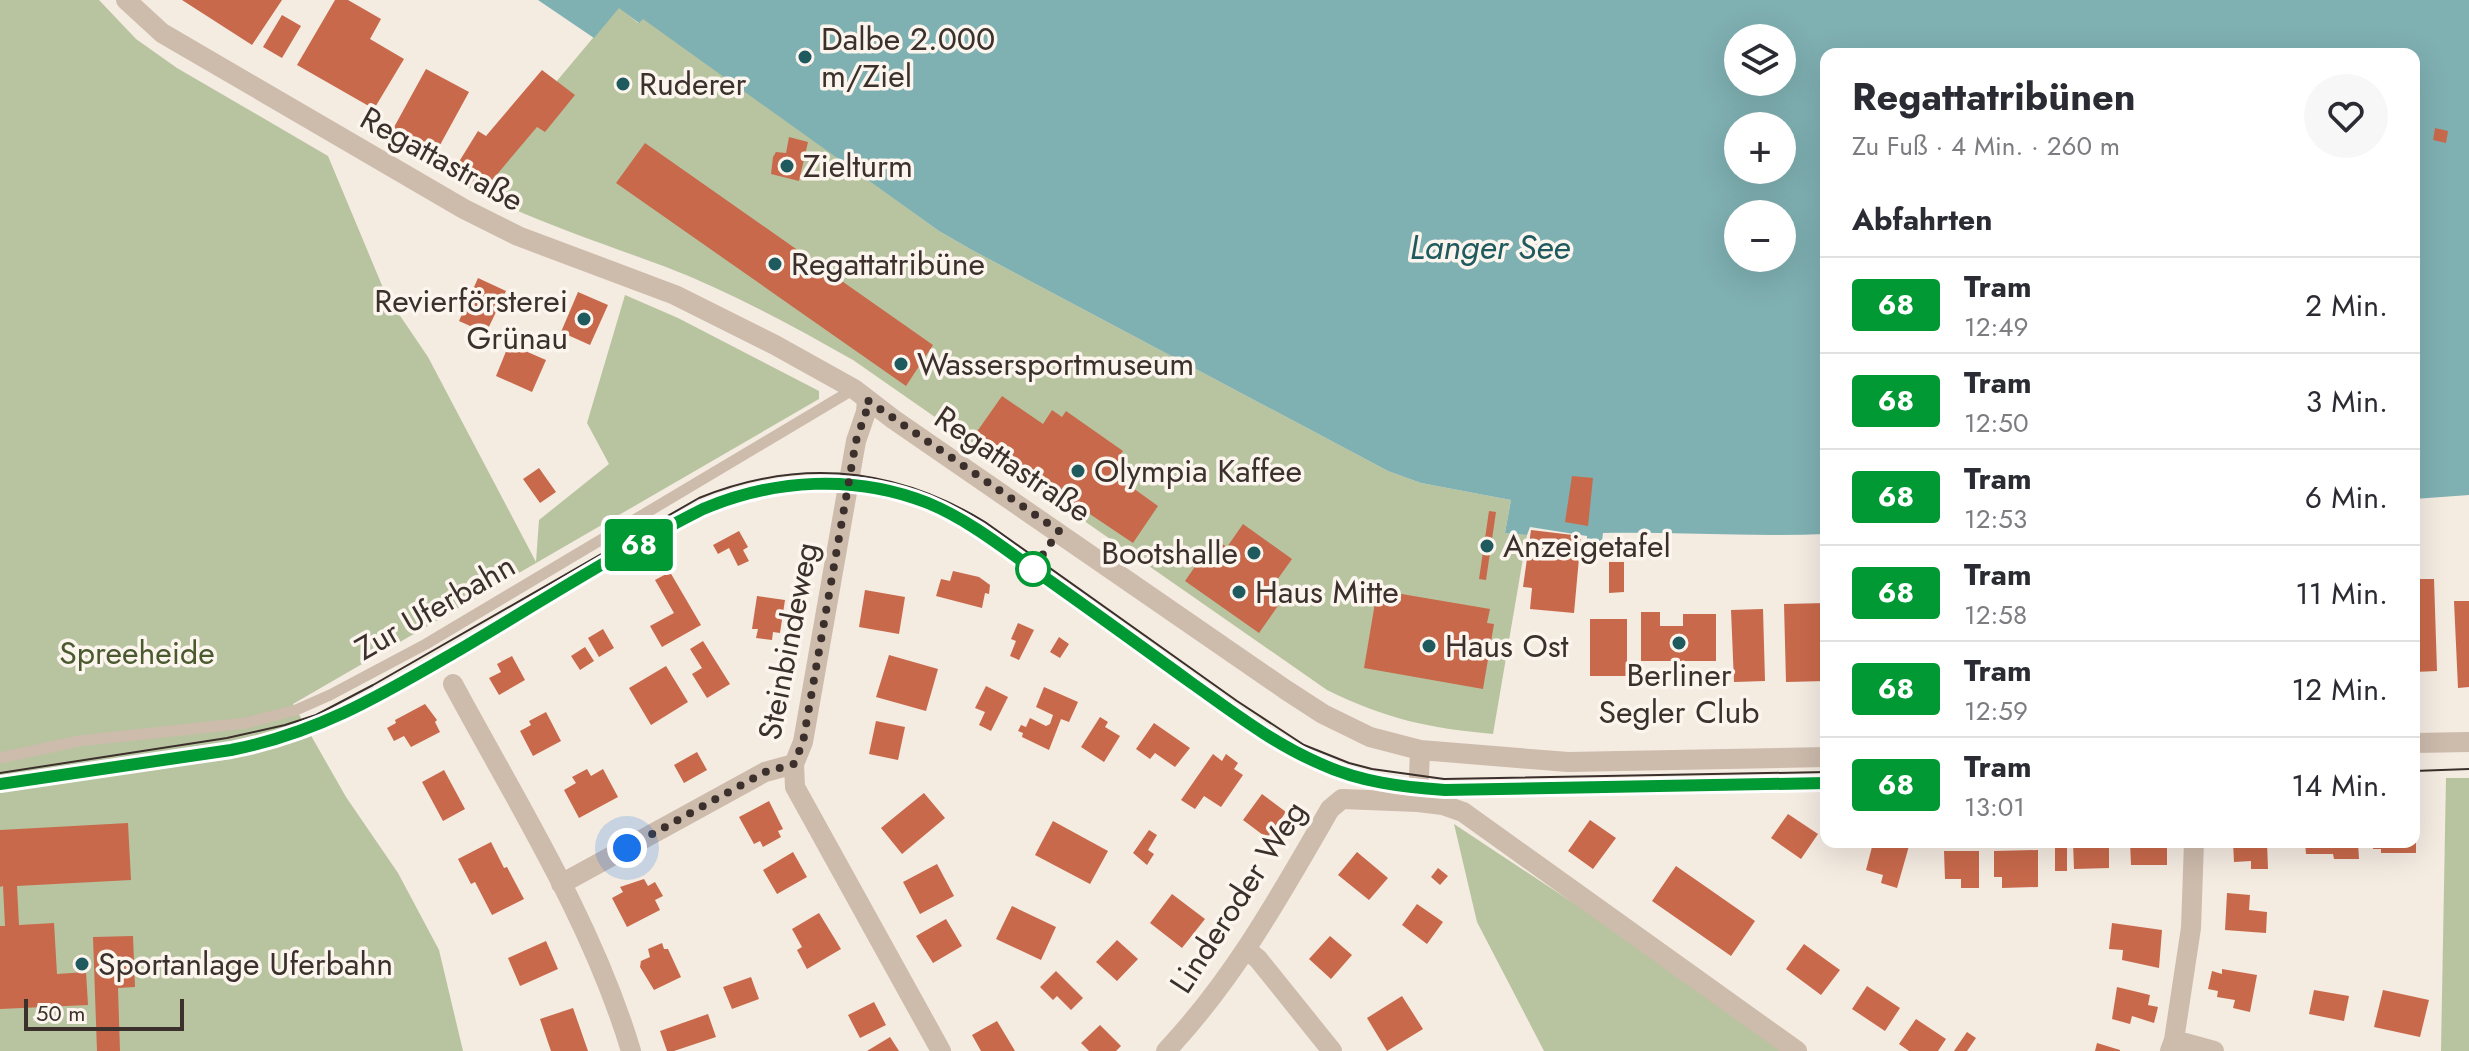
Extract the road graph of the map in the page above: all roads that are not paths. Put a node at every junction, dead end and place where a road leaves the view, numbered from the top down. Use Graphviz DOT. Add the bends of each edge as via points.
graph roads {
  1 [pos="131,2"];
  2 [pos="861,394"];
  3 [pos="453,684"];
  4 [pos="2469,742"];
  5 [pos="2420,743"];
  6 [pos="1420,750"];
  7 [pos="1820,757"];
  8 [pos="0,758"];
  9 [pos="794,764"];
  10 [pos="1418,802"];
  11 [pos="2194,848"];
  12 [pos="561,884"];
  13 [pos="1247,950"];
  14 [pos="2172,1046"];
  15 [pos="631,1051"];
  16 [pos="941,1051"];
  17 [pos="1166,1051"];
  18 [pos="1332,1051"];
  19 [pos="1797,1051"];
  20 [pos="2214,1051"];
  1 -- 2 [label="street, Regattastraße" via="162,33 464,209 518,236 675,295"];
  2 -- 6 [label="street, Regattastraße" via="1311,706 1370,737"];
  2 -- 8 [label="lane, Zur Uferbahn" via="426,644 296,710 246,723 79,741"];
  2 -- 9 [label="street, Steinbindeweg" via="866,412 856,441 803,742"];
  3 -- 12 [label="street"];
  4 -- 5 [label="street"];
  6 -- 7 [label="street, Regattastraße" via="1568,762"];
  6 -- 10 [label="street"];
  9 -- 12 [label="street" via="765,772"];
  9 -- 16 [label="street, Steinbindeweg" via="795,787"];
  10 -- 13 [label="street, Linderoder Weg" via="1342,799 1330,809"];
  10 -- 19 [label="street, Linderoder Weg" via="1463,812"];
  11 -- 14 [label="street" via="2191,928"];
  12 -- 15 [label="street" via="598,960"];
  13 -- 17 [label="street, Linderoder Weg"];
  13 -- 18 [label="street"];
  14 -- 20 [label="street"];
}
